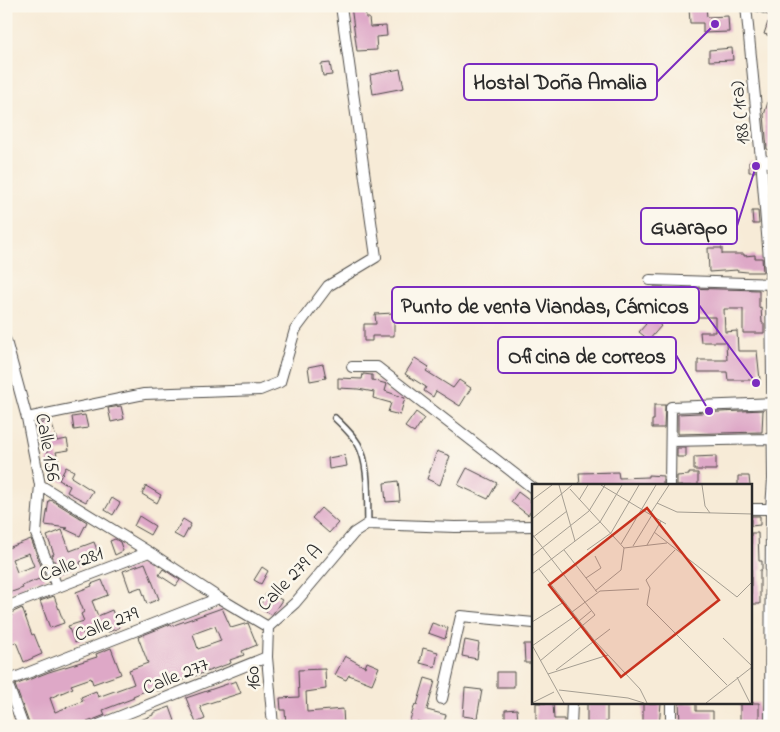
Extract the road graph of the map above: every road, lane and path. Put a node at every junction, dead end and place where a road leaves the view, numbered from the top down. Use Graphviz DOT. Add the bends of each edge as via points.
graph roads {
  1 [pos="341,6"];
  2 [pos="746,6"];
  3 [pos="761,158"];
  4 [pos="774,164"];
  5 [pos="650,280"];
  6 [pos="772,284"];
  7 [pos="6,340"];
  8 [pos="352,367"];
  9 [pos="772,403"];
  10 [pos="27,418"];
  11 [pos="335,418"];
  12 [pos="772,439"];
  13 [pos="670,441"];
  14 [pos="773,479"];
  15 [pos="670,484"];
  16 [pos="40,485"];
  17 [pos="532,486"];
  18 [pos="752,509"];
  19 [pos="771,509"];
  20 [pos="368,524"];
  21 [pos="532,526"];
  22 [pos="149,552"];
  23 [pos="57,587"];
  24 [pos="772,588"];
  25 [pos="219,598"];
  26 [pos="6,607"];
  27 [pos="532,623"];
  28 [pos="268,627"];
  29 [pos="267,657"];
  30 [pos="7,685"];
  31 [pos="442,699"];
  32 [pos="572,704"];
  33 [pos="671,704"];
  34 [pos="23,726"];
  35 [pos="96,726"];
  36 [pos="273,726"];
  37 [pos="571,726"];
  38 [pos="671,726"];
  39 [pos="770,726"];
  1 -- 10 [label="street" via="376,257 328,286 295,330 280,382 260,390 144,394"];
  2 -- 3 [label="street, 188 (1ra)"];
  3 -- 4 [label="street"];
  3 -- 6 [label="street, 188 (1ra)"];
  5 -- 6 [label="street"];
  6 -- 9 [label="street, 188 (1ra)"];
  7 -- 10 [label="street, Calle 156"];
  8 -- 17 [label="street" via="377,367"];
  9 -- 12 [label="street, 188 (1ra)"];
  9 -- 13 [label="street" via="671,407"];
  10 -- 16 [label="street, Calle 156"];
  11 -- 20 [label="lane" via="353,436 364,458"];
  12 -- 13 [label="street"];
  12 -- 14 [label="street, 188 (1ra)"];
  13 -- 15 [label="street"];
  14 -- 19 [label="street, 188 (1ra)"];
  16 -- 22 [label="street, Calle 279 A"];
  16 -- 23 [label="street, Calle 156" via="36,534"];
  18 -- 19 [label="street"];
  19 -- 24 [label="street, 188 (1ra)"];
  20 -- 21 [label="street"];
  20 -- 28 [label="street, Calle 279 A" via="354,533 294,603"];
  22 -- 23 [label="street, Calle 281"];
  22 -- 25 [label="street, Calle 279 A"];
  23 -- 26 [label="street, Calle 281"];
  24 -- 39 [label="street, 188 (1ra)"];
  25 -- 28 [label="street, Calle 279 A"];
  25 -- 30 [label="street, Calle 279"];
  27 -- 31 [label="street" via="461,616"];
  28 -- 29 [label="street, 160"];
  29 -- 35 [label="street, Calle 277"];
  29 -- 36 [label="street, 160"];
  30 -- 34 [label="street"];
  32 -- 37 [label="street"];
  33 -- 38 [label="street"];
}
